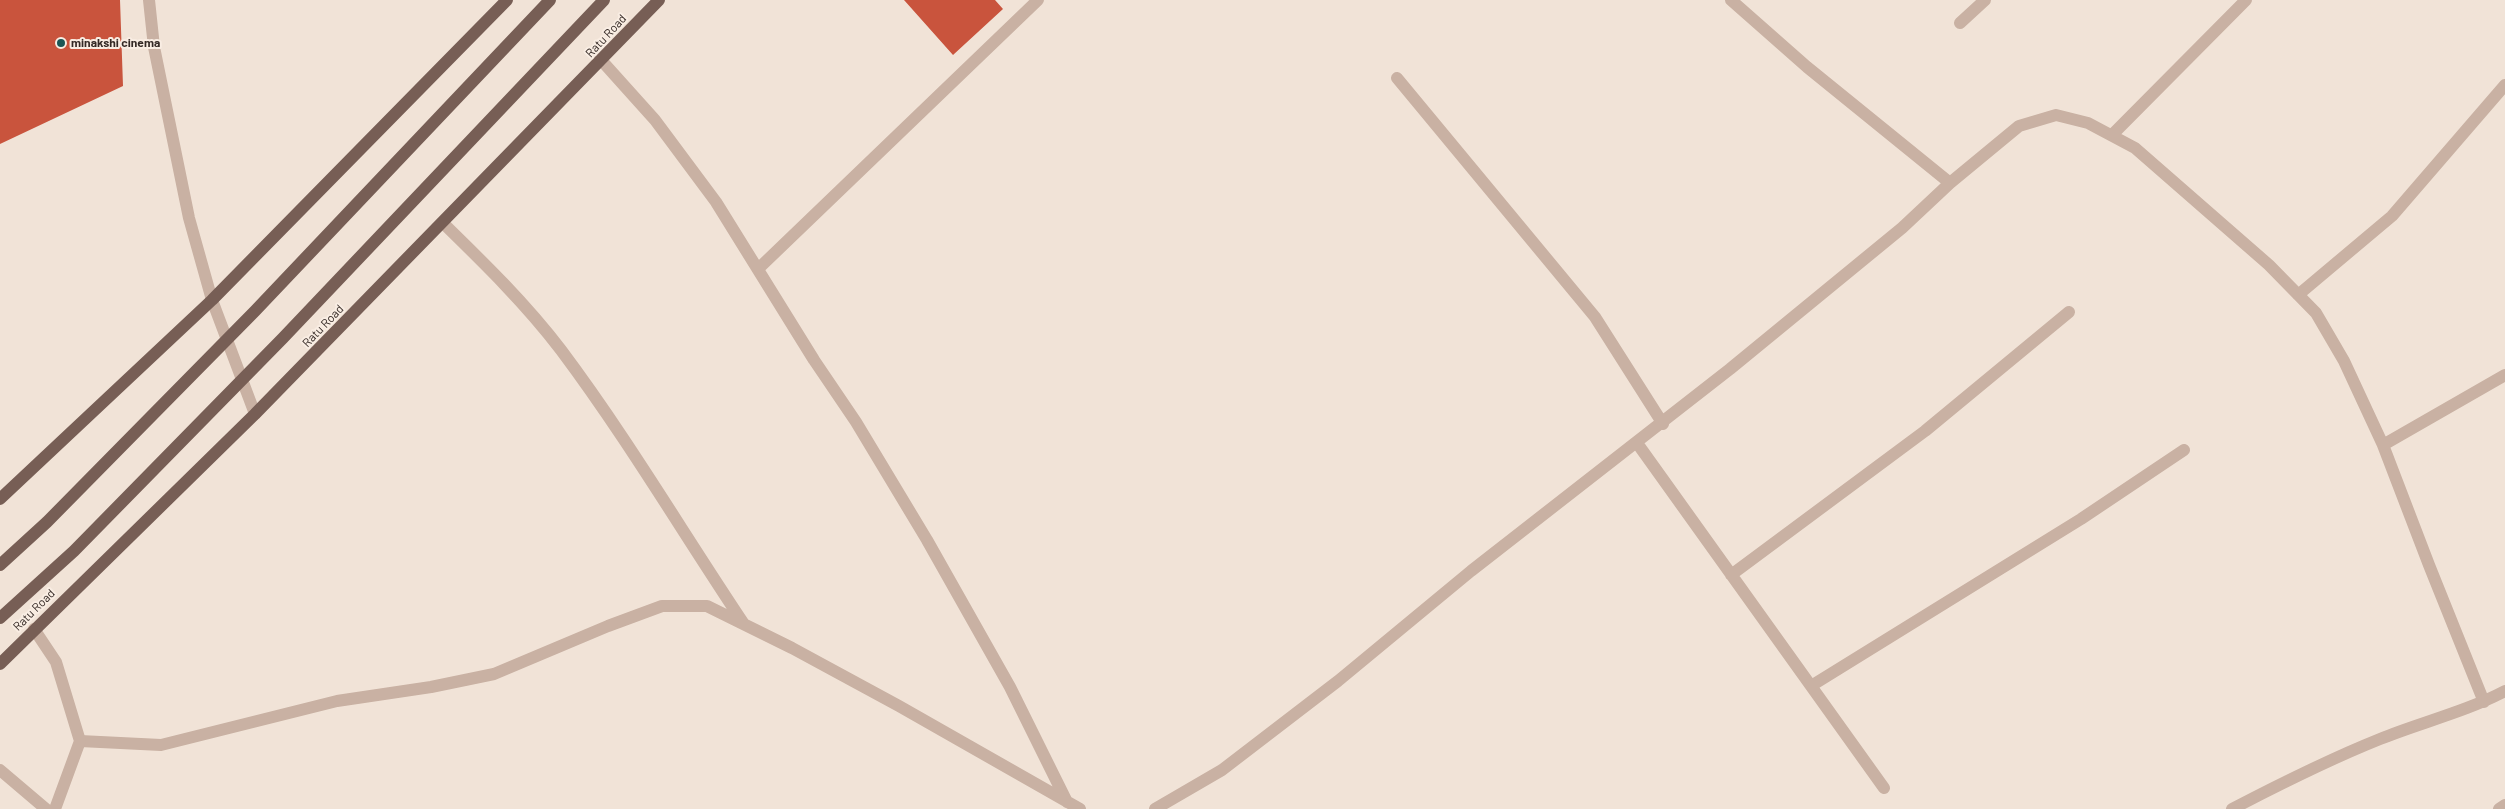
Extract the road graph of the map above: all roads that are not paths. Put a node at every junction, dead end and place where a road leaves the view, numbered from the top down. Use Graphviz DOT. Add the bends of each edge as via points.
graph roads {
  1 [pos="149,0"];
  2 [pos="507,0"];
  3 [pos="550,0"];
  4 [pos="604,0"];
  5 [pos="659,0"];
  6 [pos="1038,0"];
  7 [pos="1731,0"];
  8 [pos="1985,0"];
  9 [pos="2246,0"];
  10 [pos="1960,23"];
  11 [pos="602,61"];
  12 [pos="1397,78"];
  13 [pos="2505,86"];
  14 [pos="2112,135"];
  15 [pos="1950,183"];
  16 [pos="443,223"];
  17 [pos="758,269"];
  18 [pos="2298,295"];
  19 [pos="212,300"];
  20 [pos="2069,312"];
  21 [pos="2505,375"];
  22 [pos="255,414"];
  23 [pos="1663,424"];
  24 [pos="1637,443"];
  25 [pos="2383,444"];
  26 [pos="2184,450"];
  27 [pos="0,499"];
  28 [pos="0,565"];
  29 [pos="1731,574"];
  30 [pos="0,618"];
  31 [pos="744,624"];
  32 [pos="34,629"];
  33 [pos="0,664"];
  34 [pos="1811,686"];
  35 [pos="2505,691"];
  36 [pos="2484,702"];
  37 [pos="80,741"];
  38 [pos="0,770"];
  39 [pos="1884,788"];
  40 [pos="1067,802"];
  41 [pos="2505,805"];
  42 [pos="46,809"];
  43 [pos="55,809"];
  44 [pos="1080,809"];
  45 [pos="1155,809"];
  46 [pos="2232,809"];
  47 [pos="2499,809"];
  1 -- 19 [label="street" via="154,46 189,218"];
  2 -- 19 [label="main road"];
  3 -- 28 [label="main road, bridge" via="255,311 47,522"];
  4 -- 30 [label="main road, bridge" via="283,338 74,551"];
  5 -- 11 [label="main road, Ratu Road"];
  6 -- 17 [label="street"];
  7 -- 15 [label="street" via="1807,67"];
  8 -- 10 [label="street"];
  9 -- 14 [label="street"];
  11 -- 16 [label="main road, Ratu Road"];
  11 -- 17 [label="street" via="654,120 716,202"];
  12 -- 23 [label="street" via="1595,317"];
  13 -- 18 [label="street" via="2392,216"];
  14 -- 15 [label="street" via="2088,123 2056,114 2019,126"];
  14 -- 18 [label="street" via="2135,148 2169,176"];
  15 -- 23 [label="street" via="1902,228"];
  16 -- 22 [label="main road, Ratu Road"];
  16 -- 31 [label="street" via="502,280 560,348 600,402"];
  17 -- 40 [label="street" via="927,540 1010,687"];
  18 -- 25 [label="street" via="2316,313 2344,361"];
  19 -- 22 [label="street"];
  19 -- 27 [label="main road"];
  20 -- 29 [label="street" via="1925,431"];
  21 -- 25 [label="street"];
  22 -- 32 [label="main road, Ratu Road"];
  23 -- 24 [label="street"];
  24 -- 29 [label="street"];
  24 -- 45 [label="street" via="1222,770"];
  25 -- 36 [label="street"];
  26 -- 34 [label="street" via="2081,519"];
  29 -- 34 [label="street"];
  31 -- 37 [label="street" via="707,606 662,606 494,674 337,701 161,745"];
  31 -- 40 [label="street" via="899,706"];
  32 -- 33 [label="main road, Ratu Road"];
  32 -- 37 [label="street" via="56,662"];
  34 -- 39 [label="street"];
  35 -- 36 [label="street"];
  36 -- 46 [label="street" via="2374,742"];
  37 -- 43 [label="street"];
  38 -- 42 [label="street"];
  40 -- 44 [label="street"];
  41 -- 47 [label="street"];
}
